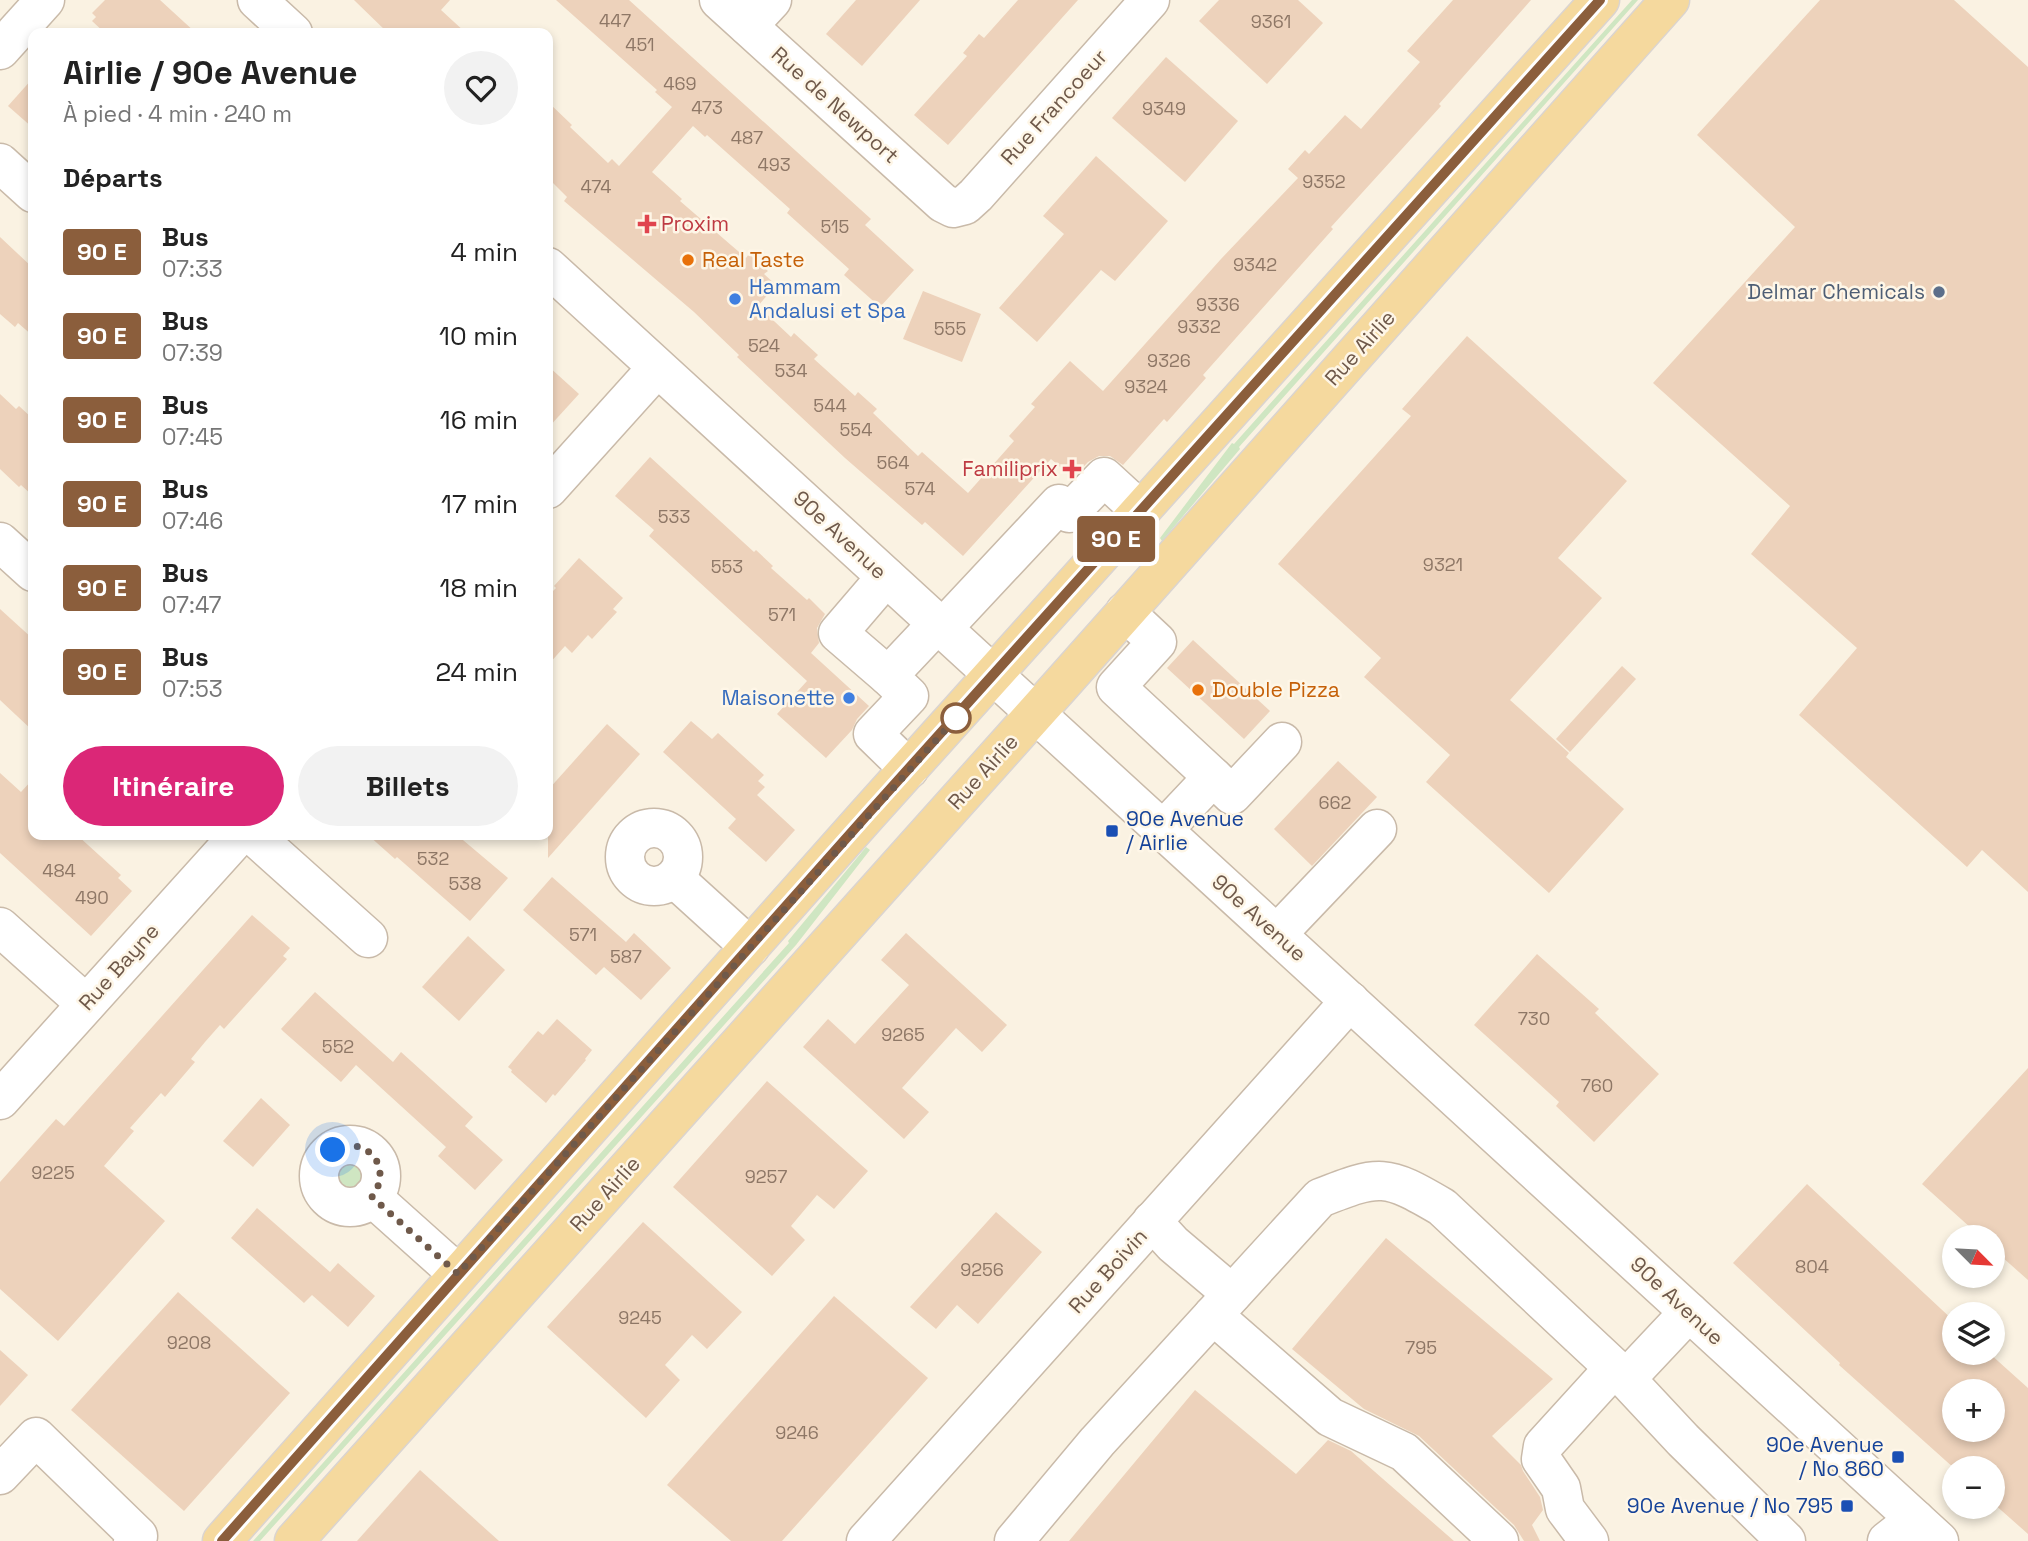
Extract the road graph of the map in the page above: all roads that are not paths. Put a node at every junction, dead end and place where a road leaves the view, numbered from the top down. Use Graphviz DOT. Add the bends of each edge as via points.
graph roads {
  1 [pos="45,0"];
  2 [pos="257,0"];
  3 [pos="719,0"];
  4 [pos="1150,0"];
  5 [pos="1600,0"];
  6 [pos="1670,0"];
  7 [pos="760,13"];
  8 [pos="288,28"];
  9 [pos="0,50"];
  10 [pos="0,163"];
  11 [pos="28,188"];
  12 [pos="953,208"];
  13 [pos="553,272"];
  14 [pos="657,368"];
  15 [pos="553,483"];
  16 [pos="1141,511"];
  17 [pos="0,542"];
  18 [pos="28,567"];
  19 [pos="886,577"];
  20 [pos="1125,612"];
  21 [pos="940,627"];
  22 [pos="888,676"];
  23 [pos="994,676"];
  24 [pos="1035,714"];
  25 [pos="1282,742"];
  26 [pos="909,769"];
  27 [pos="1213,777"];
  28 [pos="1377,829"];
  29 [pos="1163,830"];
  30 [pos="234,840"];
  31 [pos="259,840"];
  32 [pos="674,878"];
  33 [pos="0,927"];
  34 [pos="1277,934"];
  35 [pos="368,938"];
  36 [pos="750,947"];
  37 [pos="1350,1001"];
  38 [pos="86,1004"];
  39 [pos="0,1100"];
  40 [pos="372,1197"];
  41 [pos="1152,1221"];
  42 [pos="458,1274"];
  43 [pos="1222,1305"];
  44 [pos="1689,1312"];
  45 [pos="1620,1373"];
  46 [pos="0,1475"];
  47 [pos="1914,1534"];
  48 [pos="133,1541"];
  49 [pos="222,1541"];
  50 [pos="294,1541"];
  51 [pos="866,1541"];
  52 [pos="1014,1541"];
  53 [pos="1499,1541"];
  54 [pos="1589,1541"];
  55 [pos="1786,1541"];
  1 -- 9 [label="street"];
  2 -- 8 [label="street"];
  3 -- 7 [label="street, Rue de Newport"];
  4 -- 12 [label="street, Rue Francoeur" via="976,195"];
  5 -- 16 [label="main road"];
  6 -- 20 [label="main road, Rue Airlie"];
  7 -- 12 [label="street, Rue de Newport" via="943,203"];
  10 -- 11 [label="street"];
  13 -- 14 [label="street, 90e Avenue"];
  14 -- 15 [label="street"];
  14 -- 19 [label="street, 90e Avenue"];
  16 -- 21 [label="street" via="1104,477 1069,513 1059,504"];
  16 -- 23 [label="main road"];
  17 -- 18 [label="street"];
  19 -- 21 [label="street, 90e Avenue"];
  19 -- 22 [label="street" via="838,633"];
  20 -- 24 [label="main road, Rue Airlie"];
  20 -- 27 [label="street" via="1157,642 1116,687"];
  21 -- 22 [label="street"];
  21 -- 23 [label="street, 90e Avenue"];
  22 -- 26 [label="street" via="909,696 873,734"];
  23 -- 24 [label="street, 90e Avenue"];
  23 -- 26 [label="main road"];
  24 -- 29 [label="street, 90e Avenue"];
  24 -- 50 [label="main road, Rue Airlie"];
  25 -- 27 [label="street" via="1232,795"];
  26 -- 36 [label="main road"];
  27 -- 29 [label="street"];
  28 -- 34 [label="street"];
  29 -- 34 [label="street, 90e Avenue"];
  30 -- 38 [label="street, Rue Bayne"];
  31 -- 35 [label="street"];
  32 -- 36 [label="street"];
  33 -- 38 [label="street"];
  34 -- 37 [label="street, 90e Avenue"];
  36 -- 42 [label="main road"];
  37 -- 41 [label="street, Rue Boivin"];
  37 -- 44 [label="street, 90e Avenue"];
  38 -- 39 [label="street, Rue Bayne"];
  40 -- 42 [label="street"];
  41 -- 43 [label="street"];
  41 -- 51 [label="street, Rue Boivin"];
  42 -- 49 [label="main road"];
  43 -- 45 [label="street" via="1320,1198 1360,1181 1392,1181 1442,1207"];
  43 -- 52 [label="street"];
  43 -- 53 [label="street" via="1330,1417 1404,1452"];
  44 -- 45 [label="street"];
  44 -- 47 [label="street, 90e Avenue"];
  45 -- 54 [label="street" via="1542,1446 1541,1460 1561,1488 1565,1509"];
  45 -- 55 [label="street"];
  46 -- 48 [label="street" via="36,1437 138,1536"];
}
